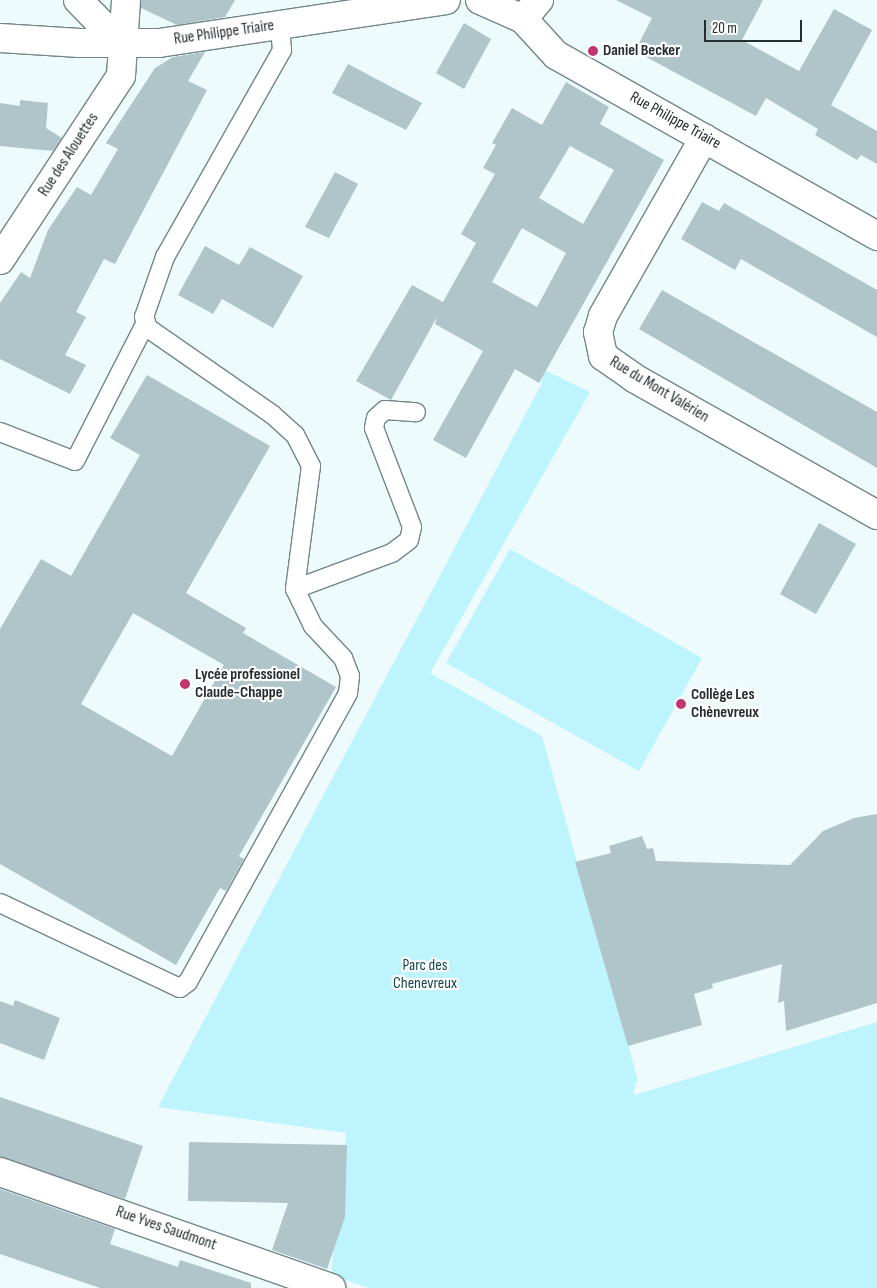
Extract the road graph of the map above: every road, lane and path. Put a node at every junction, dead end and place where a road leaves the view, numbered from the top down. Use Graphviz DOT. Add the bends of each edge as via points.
graph roads {
  1 [pos="78,0"];
  2 [pos="126,0"];
  3 [pos="446,0"];
  4 [pos="480,0"];
  5 [pos="531,9"];
  6 [pos="280,25"];
  7 [pos="0,38"];
  8 [pos="121,44"];
  9 [pos="704,138"];
  10 [pos="877,236"];
  11 [pos="0,260"];
  12 [pos="146,322"];
  13 [pos="416,412"];
  14 [pos="0,432"];
  15 [pos="877,515"];
  16 [pos="295,589"];
  17 [pos="0,903"];
  18 [pos="0,1172"];
  19 [pos="331,1288"];
  1 -- 8 [label="street"];
  2 -- 8 [label="street, Rue des Alouettes"];
  3 -- 6 [label="street, Rue Philippe Triaire"];
  4 -- 5 [label="street, Rue Philippe Triaire"];
  5 -- 9 [label="street, Rue Philippe Triaire" via="556,55"];
  6 -- 8 [label="street, Rue Philippe Triaire" via="159,43"];
  6 -- 12 [label="lane" via="282,50 165,257 154,282 144,317"];
  7 -- 8 [label="street, Rue Philippe Triaire"];
  8 -- 11 [label="street, Rue des Alouettes" via="121,76"];
  9 -- 10 [label="street, Rue Philippe Triaire"];
  9 -- 15 [label="street, Rue du Mont Valérien" via="603,316 598,332 603,356 634,378"];
  12 -- 14 [label="lane" via="75,461"];
  12 -- 16 [label="lane" via="148,328 273,415 295,435 310,466"];
  13 -- 16 [label="lane" via="385,410 376,418 374,428 412,527 409,540 392,553"];
  16 -- 17 [label="lane" via="313,626 343,658 350,676 348,693 188,982 180,988"];
  18 -- 19 [label="street, Rue Yves Saudmont"];
}
